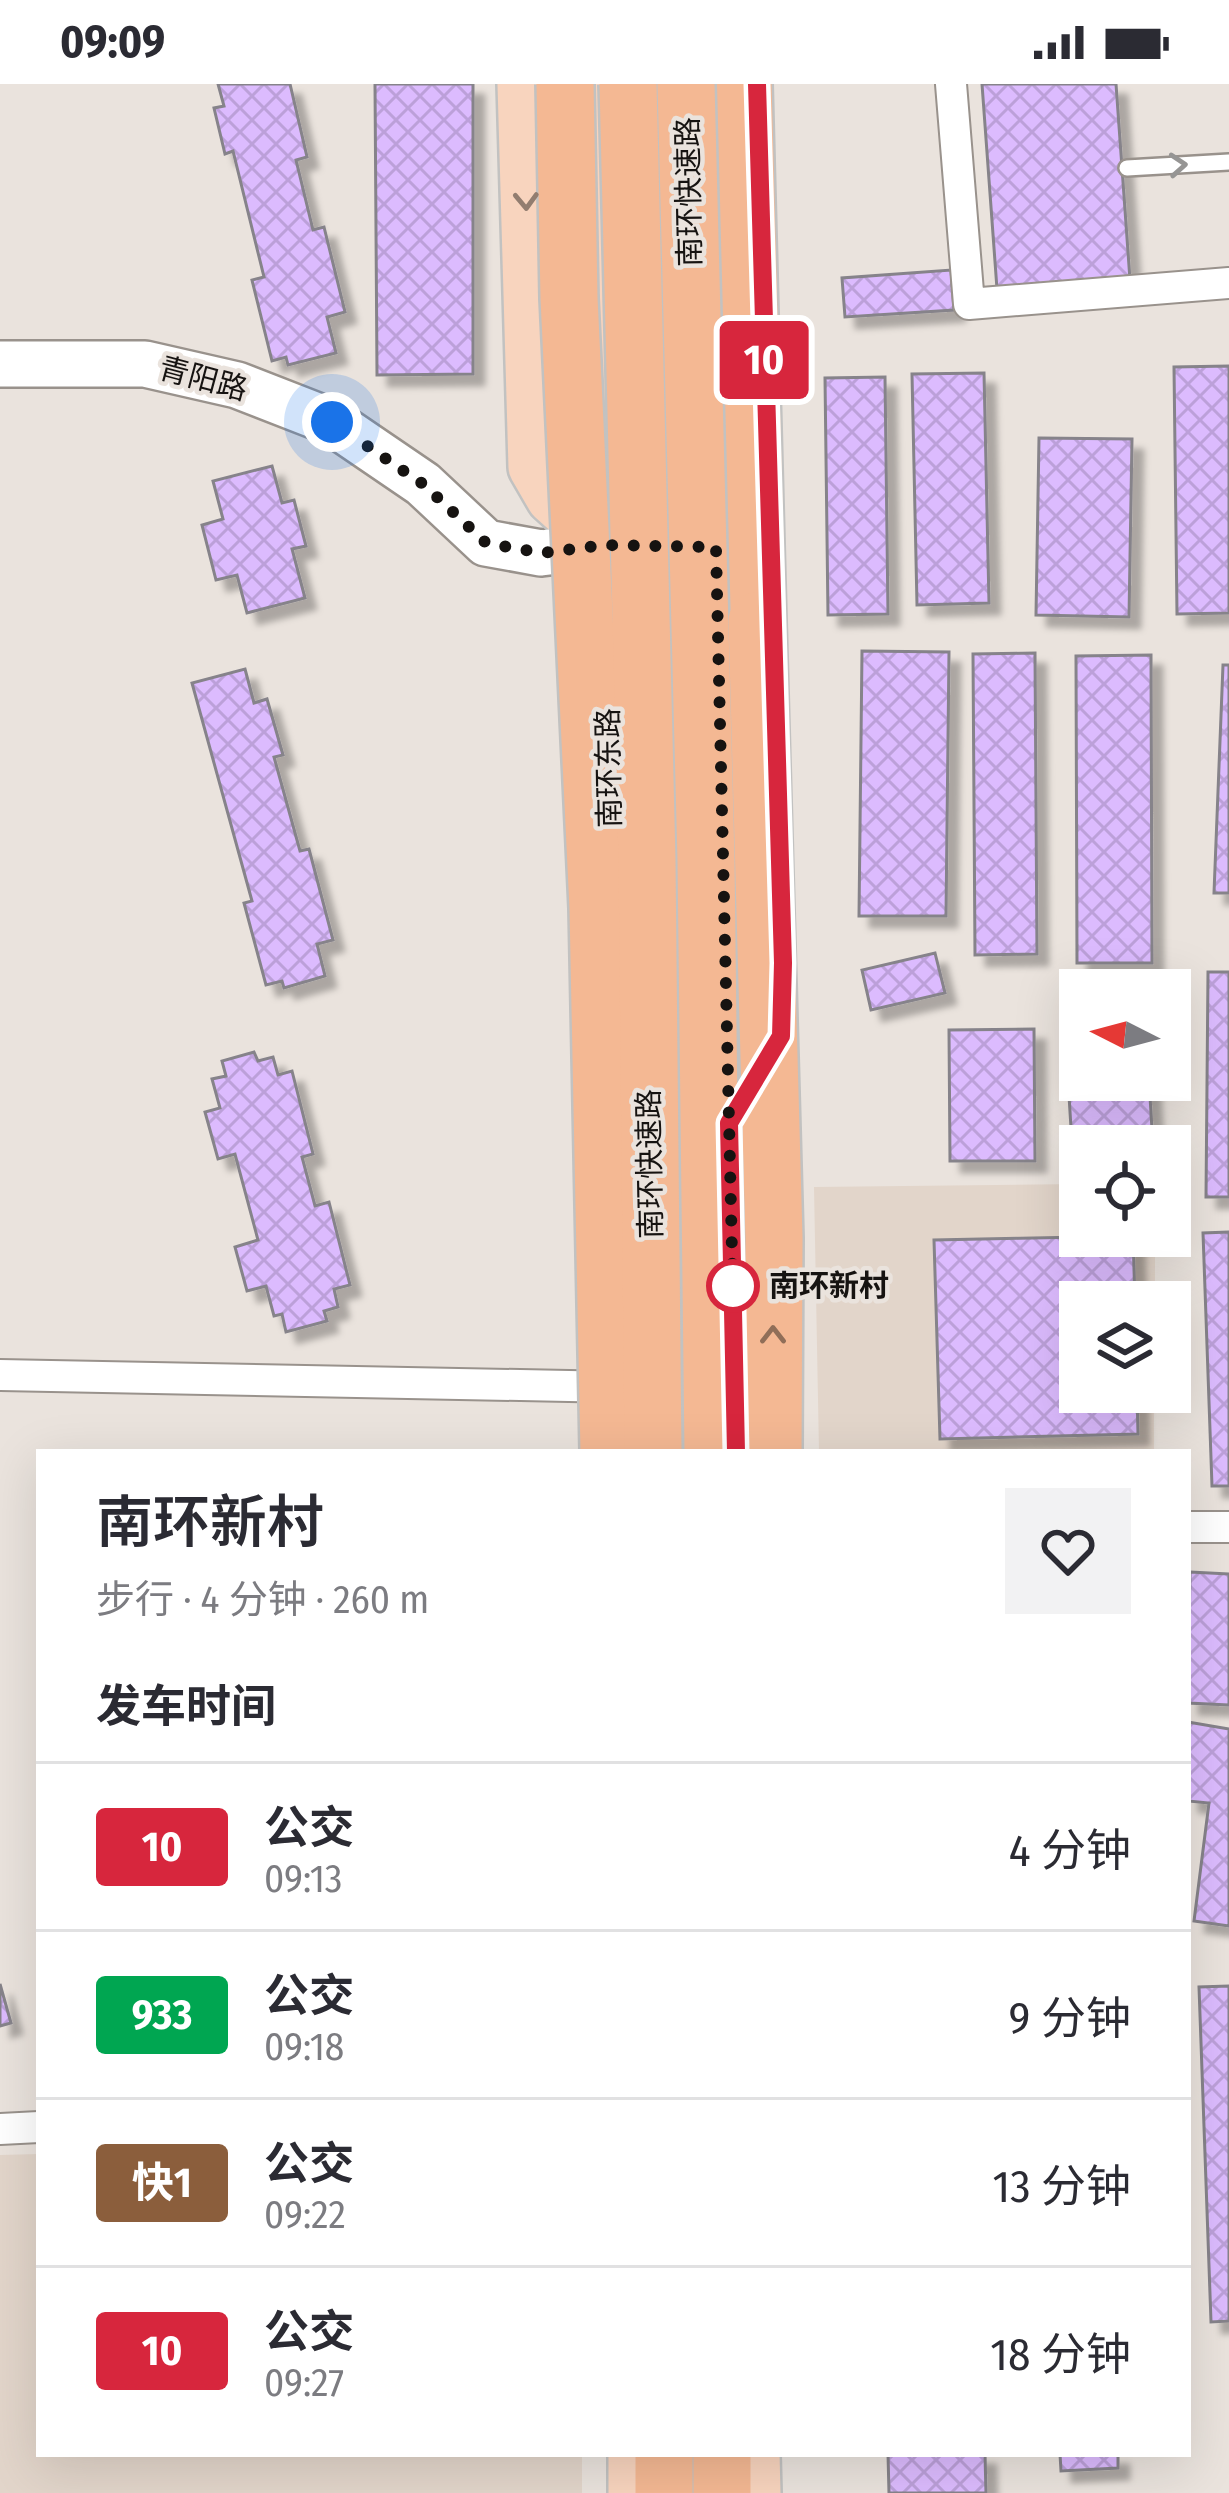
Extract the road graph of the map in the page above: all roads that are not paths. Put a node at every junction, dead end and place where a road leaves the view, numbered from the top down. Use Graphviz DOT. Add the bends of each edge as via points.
graph roads {
  1 [pos="523,84"];
  2 [pos="565,84"];
  3 [pos="596,84"];
  4 [pos="628,84"];
  5 [pos="686,84"];
  6 [pos="706,84"];
  7 [pos="743,84"];
  8 [pos="757,84"];
  9 [pos="951,84"];
  10 [pos="1229,162"];
  11 [pos="1127,168"];
  12 [pos="1229,283"];
  13 [pos="0,364"];
  14 [pos="605,545"];
  15 [pos="716,547"];
  16 [pos="729,1123"];
  17 [pos="0,1375"];
  18 [pos="735,1384"];
  19 [pos="618,1387"];
  20 [pos="609,1449"];
  21 [pos="619,1449"];
  22 [pos="653,1449"];
  23 [pos="712,1449"];
  24 [pos="736,1449"];
  25 [pos="772,1449"];
  26 [pos="1191,1527"];
  27 [pos="1229,1527"];
  28 [pos="36,2127"];
  29 [pos="0,2129"];
  30 [pos="634,2457"];
  31 [pos="664,2457"];
  32 [pos="722,2457"];
  33 [pos="754,2457"];
  34 [pos="634,2493"];
  35 [pos="664,2493"];
  36 [pos="722,2493"];
  37 [pos="755,2493"];
  1 -- 14 [label="main road, one-way" via="534,467 552,499"];
  2 -- 20 [label="highway, bridge" via="598,908"];
  3 -- 14 [label="main road, 南环东路"];
  4 -- 22 [label="highway, 南环快速路, bridge"];
  5 -- 23 [label="highway, 南环快速路, bridge"];
  6 -- 15 [label="main road"];
  25 -- 7 [label="highway, one-way, bridge" via="774,1238"];
  8 -- 16 [label="main road" via="783,963 781,1036"];
  9 -- 12 [label="street" via="968,178 969,304"];
  11 -- 10 [label="lane, one-way"];
  13 -- 14 [label="street, 青阳路" via="145,364 237,385 332,422 423,484 486,543 541,553"];
  14 -- 15 [label="street, 青阳路"];
  14 -- 19 [label="main road, 南环东路"];
  15 -- 16 [label="main road"];
  16 -- 18 [label="main road"];
  17 -- 19 [label="street"];
  18 -- 19 [label="street"];
  18 -- 24 [label="main road"];
  19 -- 21 [label="main road, 南环东路"];
  26 -- 27 [label="street"];
  28 -- 29 [label="street"];
  30 -- 34 [label="main road"];
  31 -- 35 [label="highway"];
  32 -- 36 [label="highway"];
  33 -- 37 [label="main road"];
}
